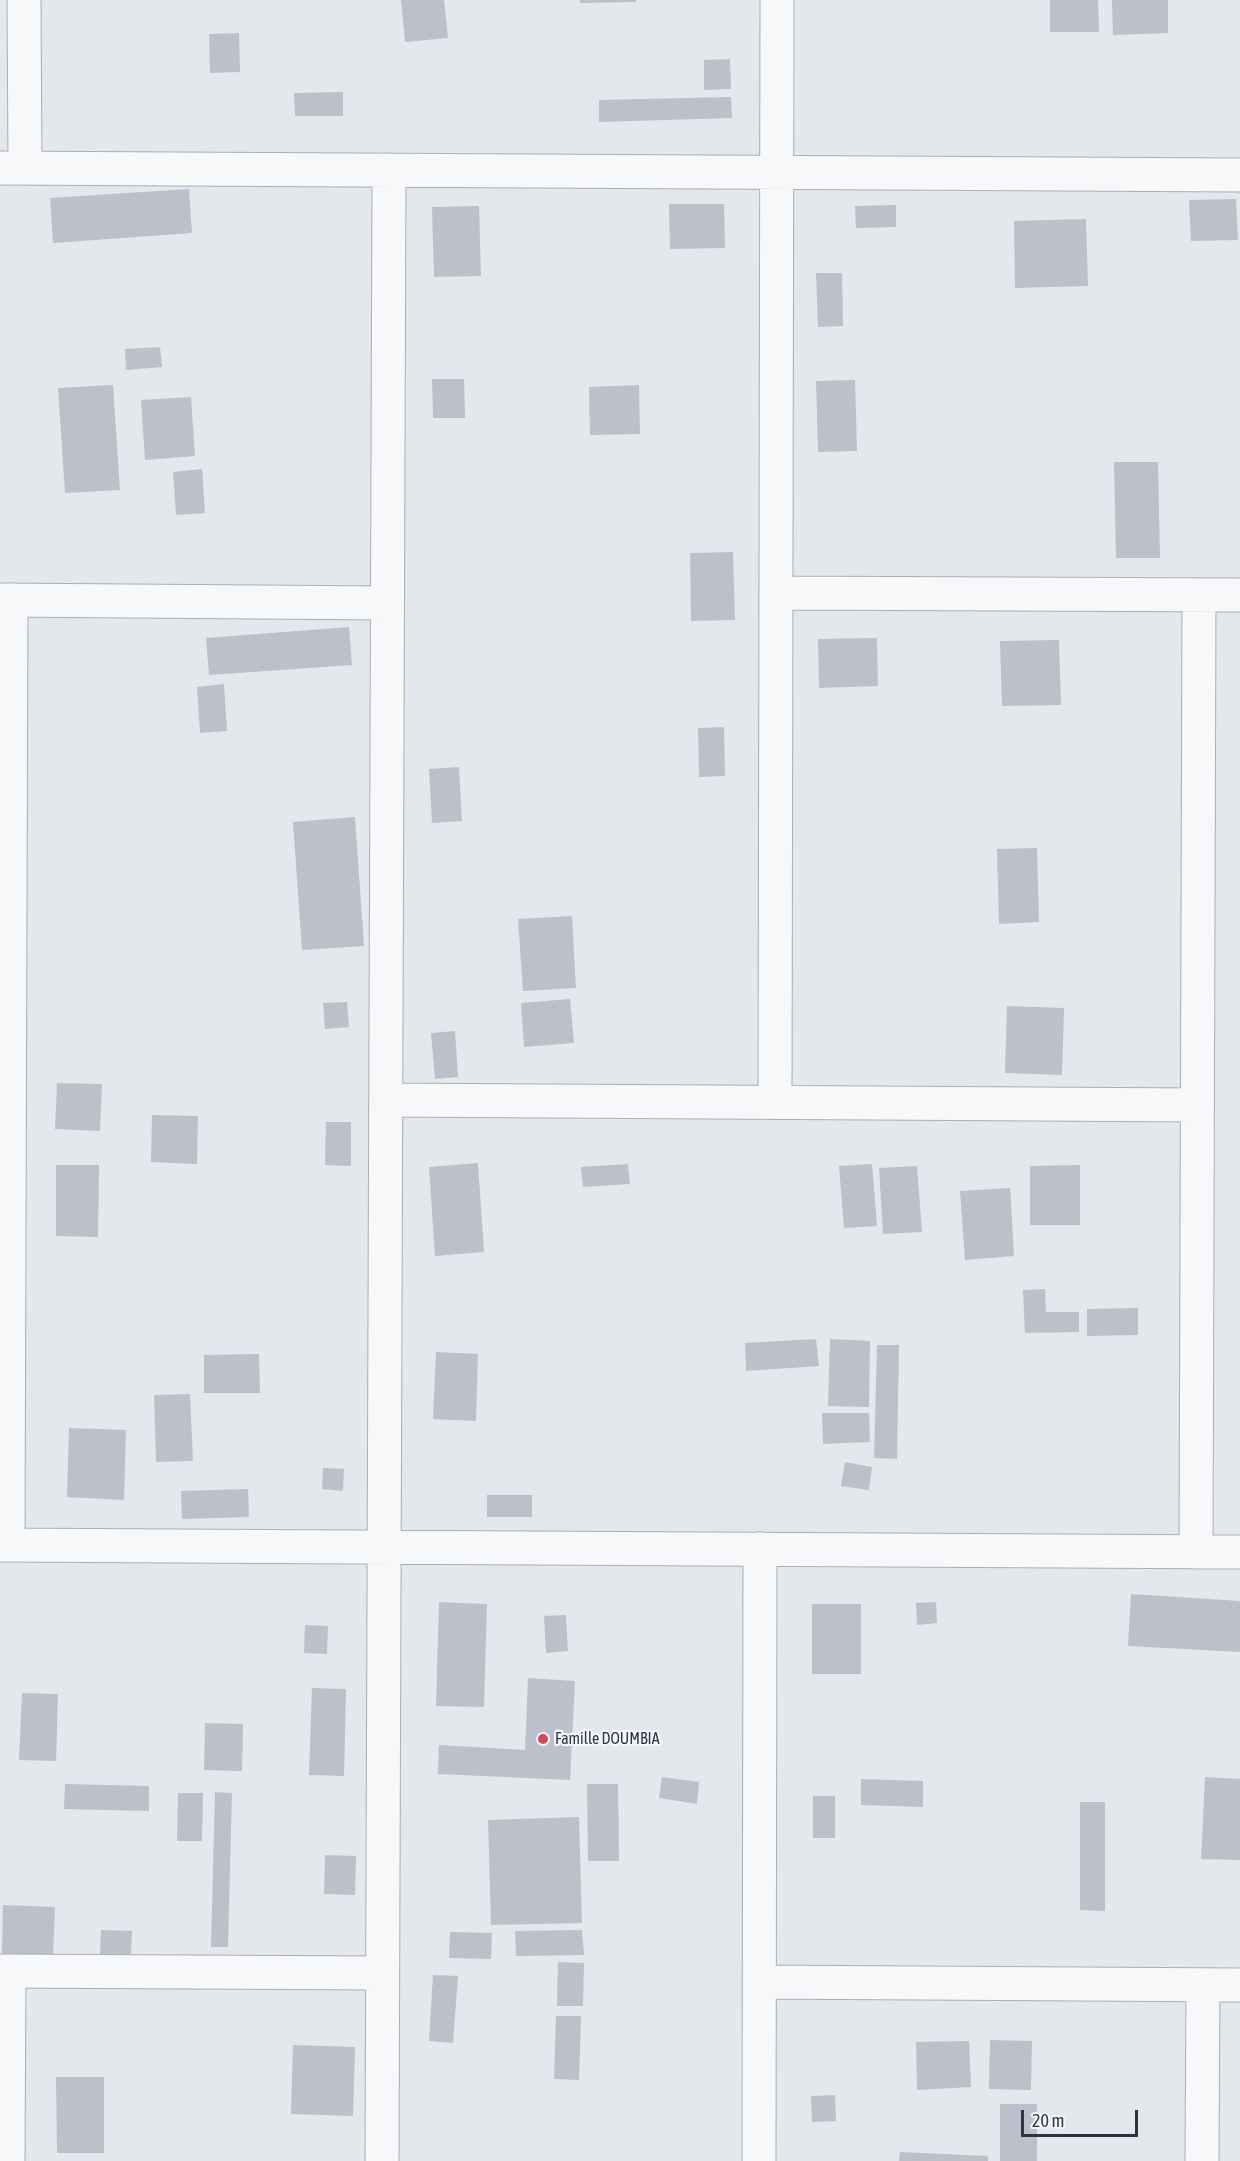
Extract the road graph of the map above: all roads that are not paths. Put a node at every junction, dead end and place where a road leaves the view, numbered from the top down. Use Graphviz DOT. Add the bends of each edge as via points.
graph roads {
  1 [pos="24,0"];
  2 [pos="777,0"];
  3 [pos="13,168"];
  4 [pos="389,170"];
  5 [pos="777,172"];
  6 [pos="1240,175"];
  7 [pos="776,593"];
  8 [pos="1199,595"];
  9 [pos="1240,595"];
  10 [pos="6,600"];
  11 [pos="387,603"];
  12 [pos="386,1100"];
  13 [pos="775,1102"];
  14 [pos="5,1103"];
  15 [pos="1197,1105"];
  16 [pos="4,1545"];
  17 [pos="384,1547"];
  18 [pos="760,1549"];
  19 [pos="1196,1552"];
  20 [pos="1240,1552"];
  21 [pos="4,1971"];
  22 [pos="382,1973"];
  23 [pos="760,1982"];
  24 [pos="1203,1985"];
  25 [pos="1240,1985"];
  26 [pos="8,2161"];
  27 [pos="382,2161"];
  28 [pos="759,2161"];
  29 [pos="1203,2161"];
  1 -- 3 [label="street"];
  2 -- 5 [label="street"];
  3 -- 4 [label="street"];
  4 -- 5 [label="street"];
  4 -- 11 [label="street"];
  5 -- 6 [label="street"];
  5 -- 7 [label="street"];
  7 -- 8 [label="street"];
  7 -- 13 [label="street"];
  8 -- 9 [label="street"];
  8 -- 15 [label="street"];
  10 -- 11 [label="street"];
  10 -- 14 [label="street"];
  11 -- 12 [label="street"];
  12 -- 13 [label="street"];
  12 -- 17 [label="street"];
  13 -- 15 [label="street"];
  14 -- 16 [label="street"];
  15 -- 19 [label="street"];
  16 -- 17 [label="street"];
  17 -- 18 [label="street"];
  17 -- 22 [label="street"];
  18 -- 19 [label="street"];
  18 -- 23 [label="street"];
  19 -- 20 [label="street"];
  21 -- 22 [label="street"];
  21 -- 26 [label="street"];
  22 -- 27 [label="street"];
  23 -- 24 [label="street"];
  23 -- 28 [label="street"];
  24 -- 25 [label="street"];
  24 -- 29 [label="street"];
}
